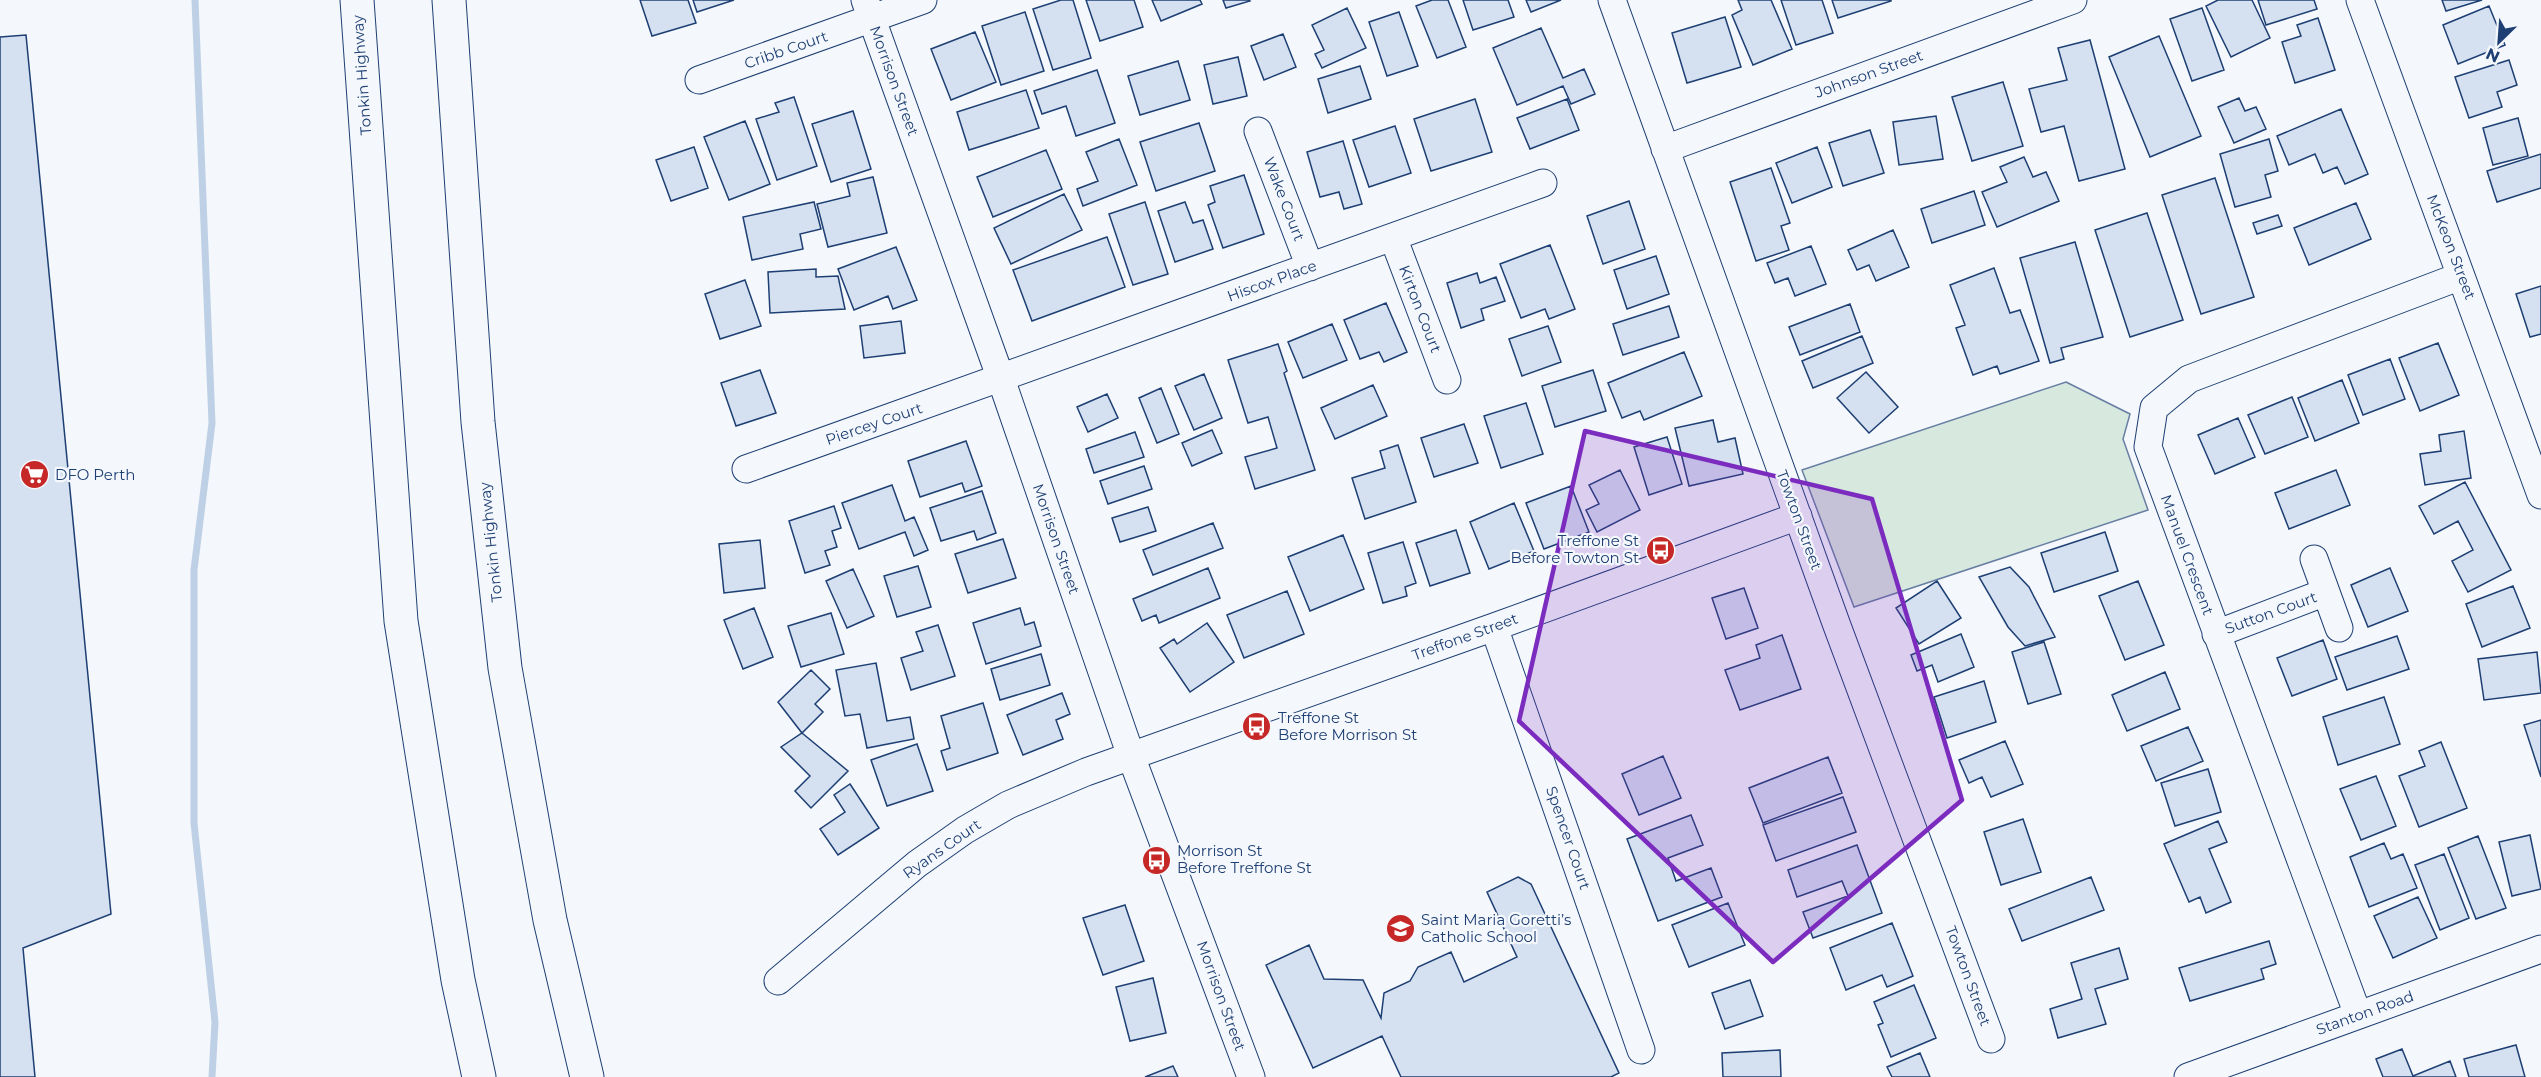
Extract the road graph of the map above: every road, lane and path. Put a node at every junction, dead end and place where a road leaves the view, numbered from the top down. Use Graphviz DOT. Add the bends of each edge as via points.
graph roads {
  1 [pos="357,0"];
  2 [pos="449,0"];
  3 [pos="923,0"];
  4 [pos="1612,0"];
  5 [pos="2073,0"];
  6 [pos="2360,0"];
  7 [pos="869,10"];
  8 [pos="699,80"];
  9 [pos="1258,131"];
  10 [pos="1665,149"];
  11 [pos="1543,183"];
  12 [pos="1393,237"];
  13 [pos="1310,267"];
  14 [pos="2461,276"];
  15 [pos="1001,379"];
  16 [pos="1447,380"];
  17 [pos="746,469"];
  18 [pos="2541,495"];
  19 [pos="1798,516"];
  20 [pos="2314,560"];
  21 [pos="2326,592"];
  22 [pos="1494,627"];
  23 [pos="2339,628"];
  24 [pos="2216,633"];
  25 [pos="1131,756"];
  26 [pos="550,920"];
  27 [pos="2541,949"];
  28 [pos="778,981"];
  29 [pos="2358,1016"];
  30 [pos="1991,1039"];
  31 [pos="1641,1050"];
  32 [pos="480,1077"];
  33 [pos="587,1077"];
  34 [pos="607,1077"];
  35 [pos="1251,1077"];
  36 [pos="2188,1077"];
  1 -- 32 [label="highway, Tonkin Highway" via="401,621 458,980"];
  2 -- 26 [label="highway, Tonkin Highway" via="484,480 505,668"];
  3 -- 7 [label="street, Cribb Court"];
  4 -- 10 [label="street, Towton Street"];
  5 -- 10 [label="street, Johnson Street"];
  6 -- 14 [label="street, McKeon Street"];
  7 -- 8 [label="street, Cribb Court"];
  7 -- 15 [label="street, Morrison Street"];
  9 -- 13 [label="street, Wake Court"];
  10 -- 19 [label="street, Towton Street"];
  11 -- 12 [label="street, Hiscox Place"];
  12 -- 13 [label="street, Hiscox Place"];
  12 -- 16 [label="street, Kirton Court"];
  13 -- 15 [label="street, Hiscox Place"];
  14 -- 18 [label="street, McKeon Street"];
  14 -- 24 [label="street, Manuel Crescent" via="2189,379 2154,408 2148,447"];
  15 -- 17 [label="street, Piercey Court"];
  15 -- 25 [label="street, Morrison Street"];
  19 -- 22 [label="street, Treffone Street"];
  19 -- 30 [label="street, Towton Street"];
  20 -- 21 [label="street, Sutton Court"];
  21 -- 23 [label="street, Sutton Court"];
  21 -- 24 [label="street, Sutton Court"];
  22 -- 25 [label="street, Treffone Street"];
  22 -- 31 [label="street, Spencer Court"];
  24 -- 29 [label="street, Manuel Crescent"];
  25 -- 28 [label="street, Ryans Court" via="1008,805 965,830 917,864"];
  25 -- 35 [label="street, Morrison Street"];
  26 -- 33 [label="highway, Tonkin Highway"];
  26 -- 34 [label="highway"];
  27 -- 29 [label="street, Stanton Road"];
  29 -- 36 [label="street, Stanton Road"];
}
